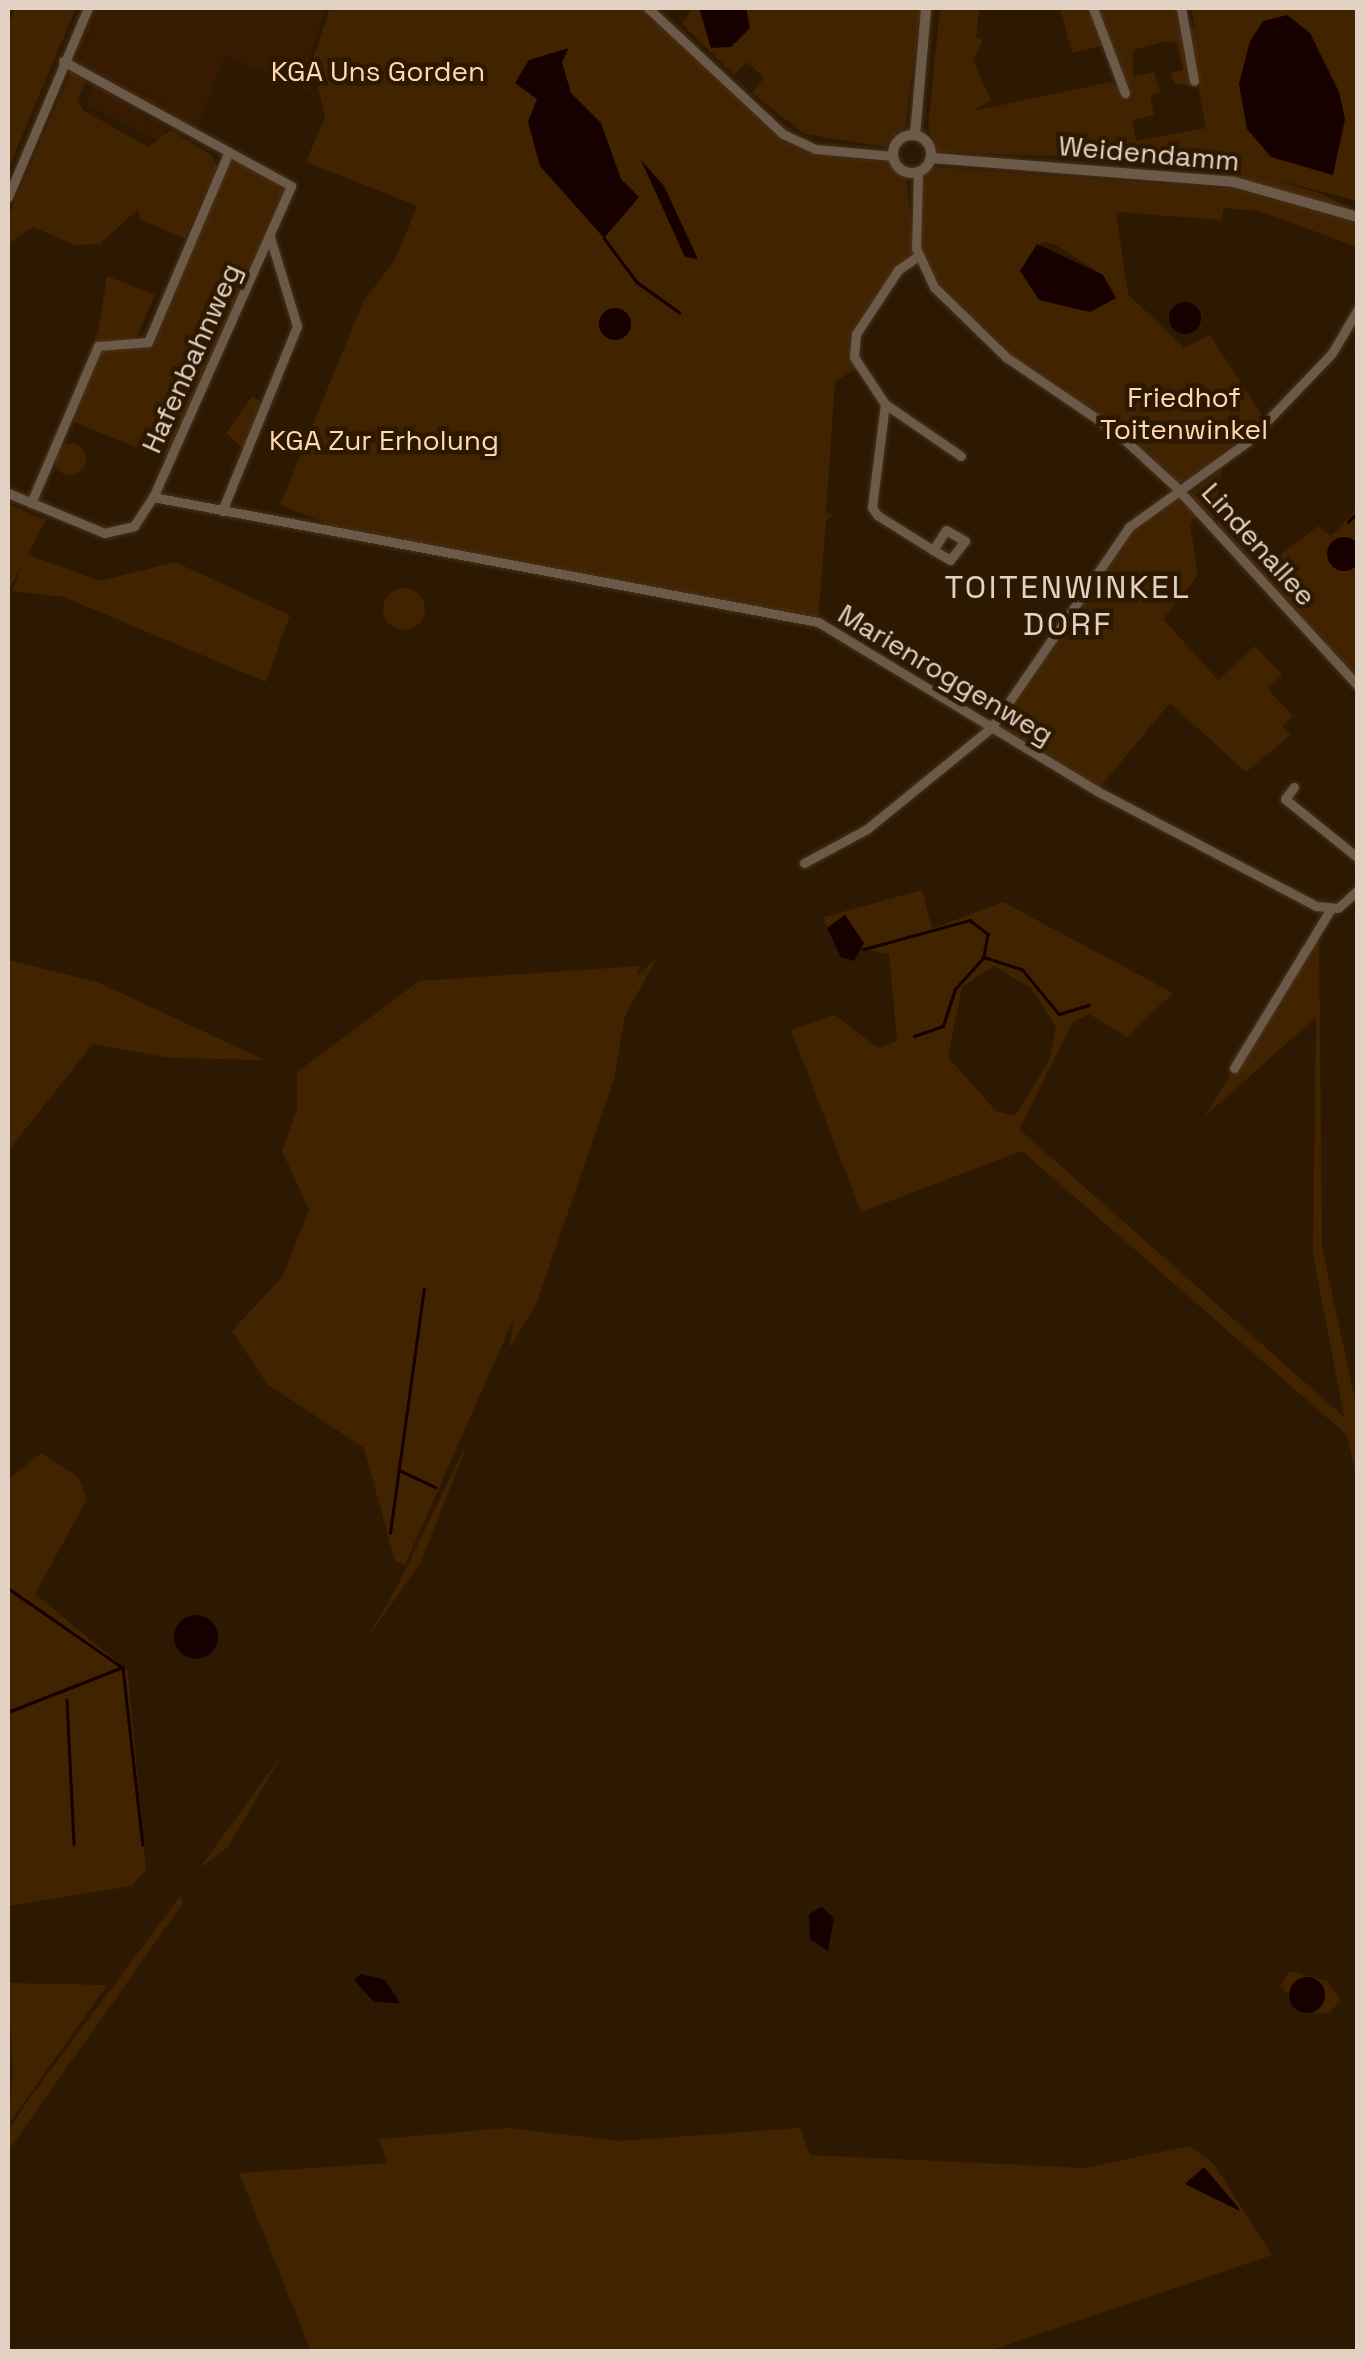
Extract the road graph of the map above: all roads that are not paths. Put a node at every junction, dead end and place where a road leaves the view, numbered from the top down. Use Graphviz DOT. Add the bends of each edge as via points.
graph roads {
  1 [pos="88,8"];
  2 [pos="648,8"];
  3 [pos="926,8"];
  4 [pos="1093,8"];
  5 [pos="1181,8"];
  6 [pos="63,61"];
  7 [pos="1194,80"];
  8 [pos="1124,93"];
  9 [pos="914,136"];
  10 [pos="227,156"];
  11 [pos="894,156"];
  12 [pos="931,158"];
  13 [pos="918,173"];
  14 [pos="8,197"];
  15 [pos="1358,217"];
  16 [pos="270,237"];
  17 [pos="918,256"];
  18 [pos="1358,309"];
  19 [pos="884,404"];
  20 [pos="962,456"];
  21 [pos="1181,492"];
  22 [pos="8,493"];
  23 [pos="152,497"];
  24 [pos="31,504"];
  25 [pos="222,511"];
  26 [pos="390,541"];
  27 [pos="933,550"];
  28 [pos="1358,686"];
  29 [pos="991,728"];
  30 [pos="1294,787"];
  31 [pos="1358,858"];
  32 [pos="804,862"];
  33 [pos="1358,890"];
  34 [pos="1330,910"];
  35 [pos="1234,1068"];
  1 -- 6 [label="street"];
  2 -- 11 [label="street" via="784,134 815,149"];
  3 -- 9 [label="street"];
  4 -- 8 [label="street"];
  5 -- 7 [label="street"];
  6 -- 10 [label="street, Hafenbahnweg"];
  6 -- 14 [label="street"];
  9 -- 11 [label="street" via="899,141"];
  9 -- 12 [label="street"];
  10 -- 16 [label="street, Hafenbahnweg" via="290,184"];
  10 -- 24 [label="street, Hafenbahnweg" via="148,342 98,346"];
  11 -- 13 [label="street"];
  12 -- 13 [label="street"];
  12 -- 15 [label="street, Weidendamm" via="1234,182"];
  13 -- 17 [label="street"];
  16 -- 23 [label="street, Hafenbahnweg"];
  16 -- 25 [label="street, Hafenbahnweg" via="296,326"];
  17 -- 19 [label="street" via="898,270 853,347"];
  17 -- 21 [label="street, Lindenallee" via="934,287 991,344 1115,431"];
  18 -- 21 [label="street" via="1332,354 1247,442"];
  19 -- 20 [label="street"];
  19 -- 27 [label="street" via="872,507"];
  21 -- 28 [label="street, Lindenallee"];
  21 -- 29 [label="street" via="1118,540"];
  22 -- 24 [label="street, Hafenbahnweg"];
  23 -- 24 [label="street, Hafenbahnweg" via="142,518 114,534"];
  23 -- 25 [label="street, Hafenbahnweg"];
  25 -- 26 [label="street, Hafenbahnweg"];
  26 -- 29 [label="street, Marienroggenweg" via="818,622"];
  29 -- 32 [label="street" via="867,829"];
  29 -- 34 [label="street, Marienroggenweg"];
  30 -- 31 [label="street" via="1286,799"];
  33 -- 34 [label="street"];
  34 -- 35 [label="street"];
}
